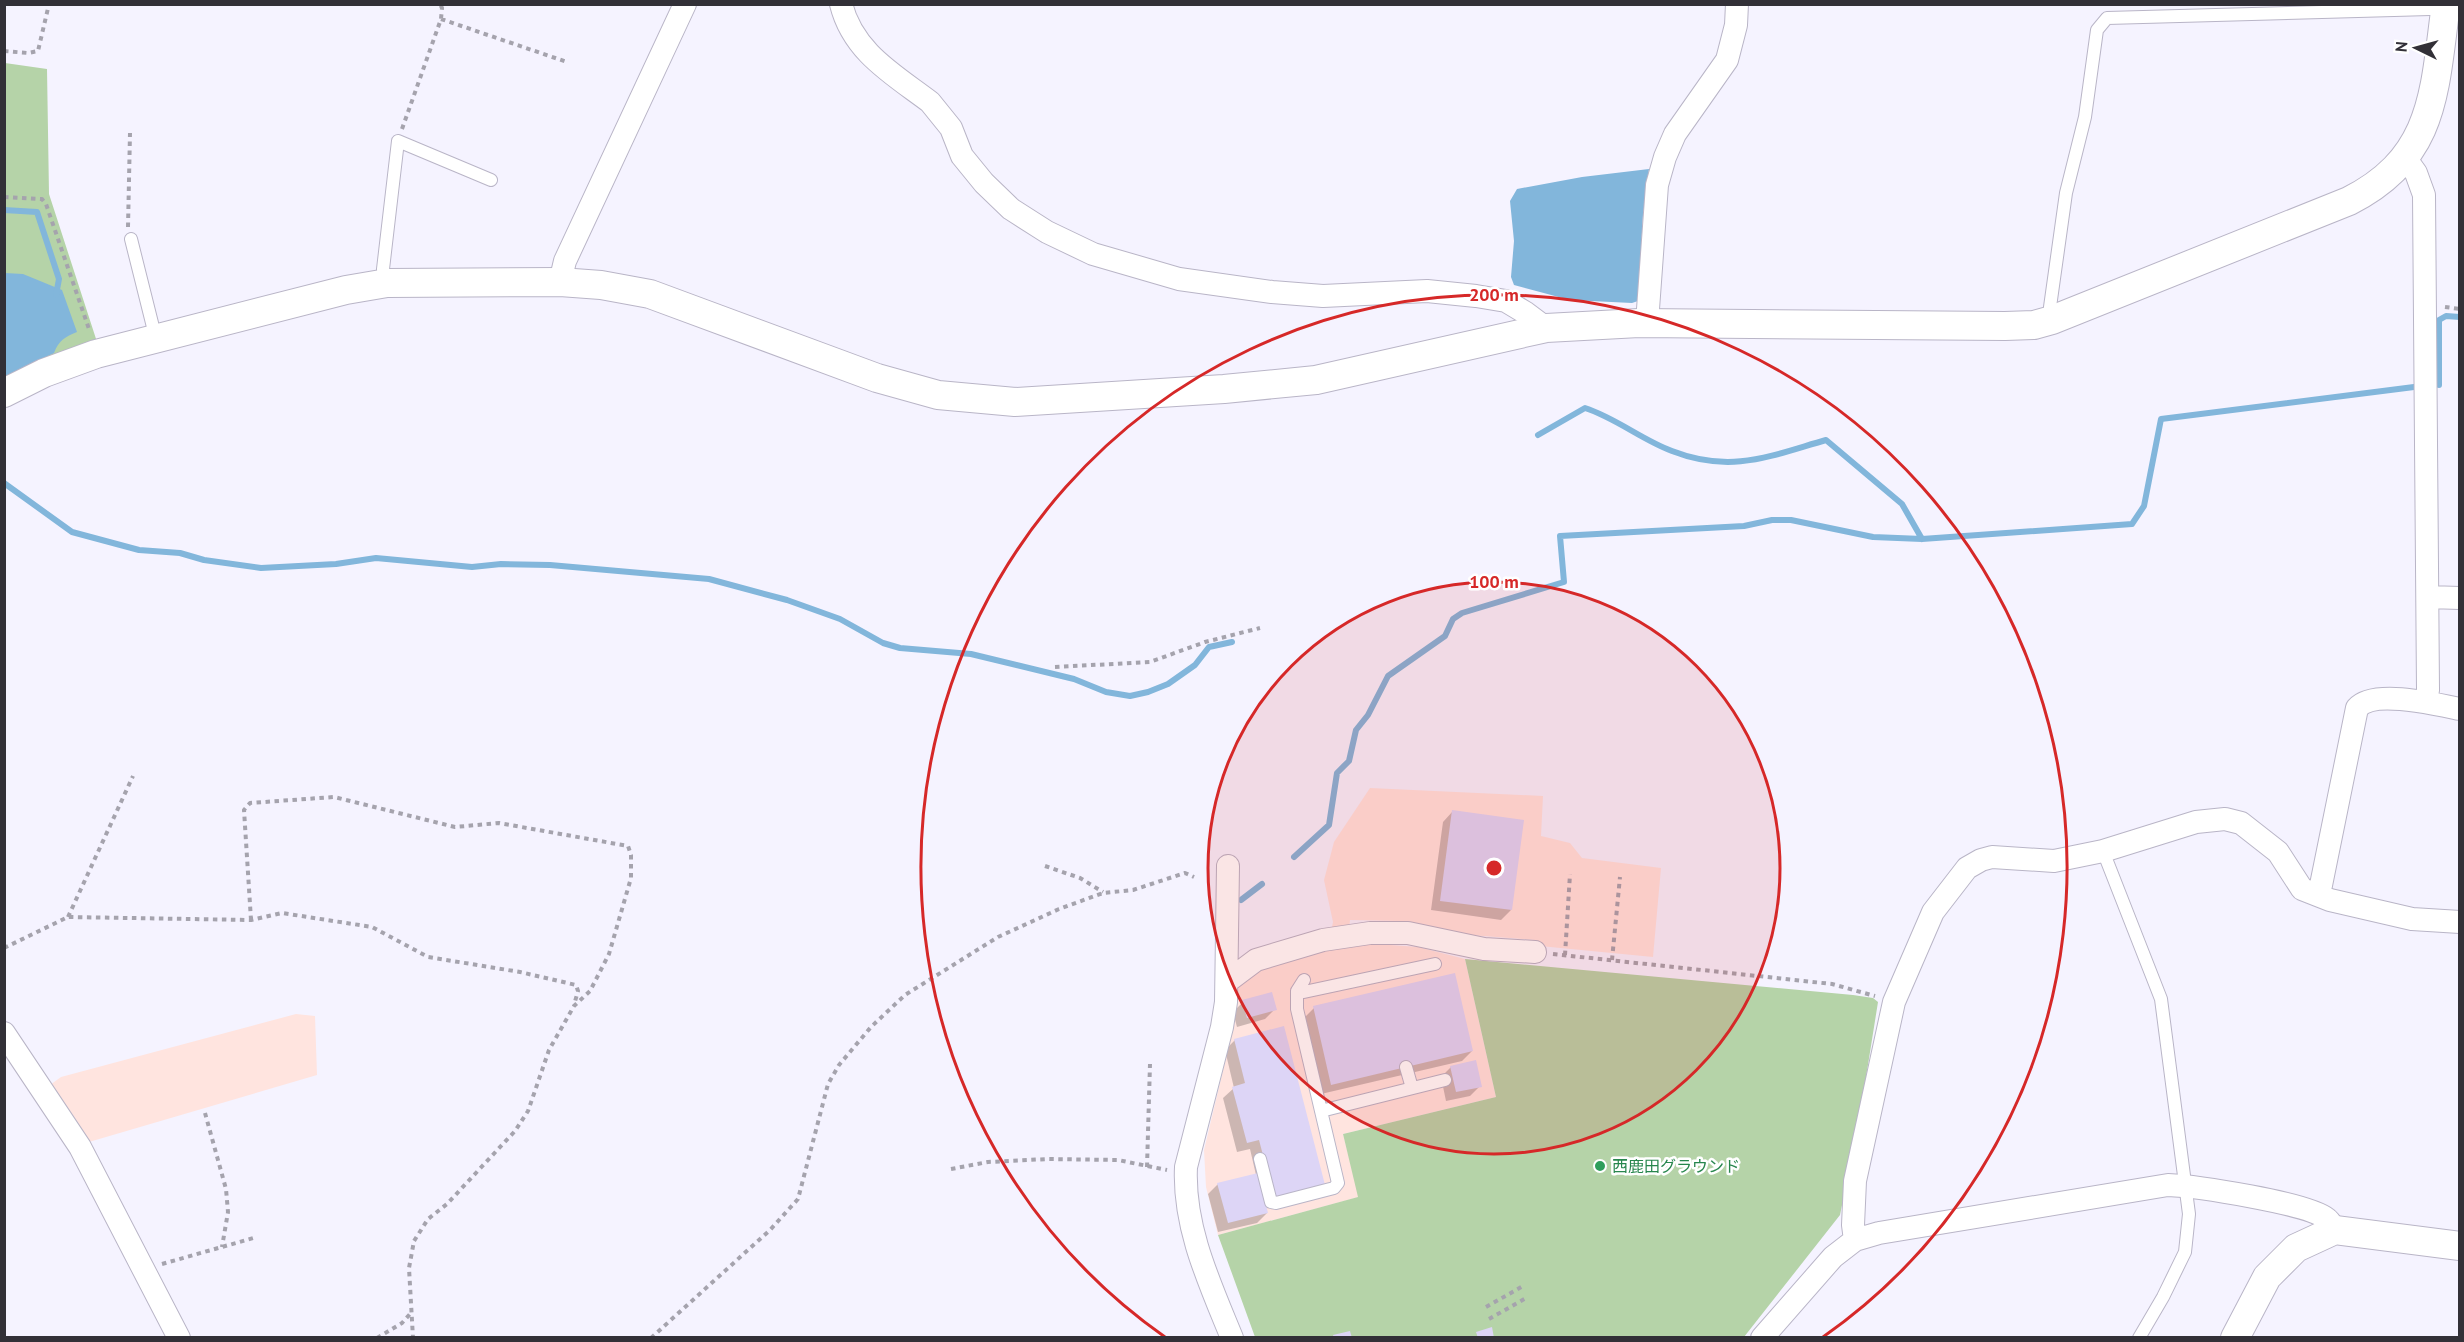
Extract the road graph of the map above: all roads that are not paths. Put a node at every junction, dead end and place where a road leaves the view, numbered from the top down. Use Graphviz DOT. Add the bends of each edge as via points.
graph roads {
  1 [pos="685,4"];
  2 [pos="841,4"];
  3 [pos="1737,4"];
  4 [pos="2450,6"];
  5 [pos="2406,159"];
  6 [pos="491,180"];
  7 [pos="131,239"];
  8 [pos="560,282"];
  9 [pos="384,284"];
  10 [pos="2052,320"];
  11 [pos="1647,323"];
  12 [pos="1546,328"];
  13 [pos="156,339"];
  14 [pos="4,393"];
  15 [pos="2428,597"];
  16 [pos="2460,598"];
  17 [pos="2426,702"];
  18 [pos="2460,709"];
  19 [pos="2103,851"];
  20 [pos="1228,866"];
  21 [pos="2319,896"];
  22 [pos="2460,922"];
  23 [pos="1535,952"];
  24 [pos="1435,964"];
  25 [pos="1228,981"];
  26 [pos="4,1033"];
  27 [pos="1406,1067"];
  28 [pos="1445,1080"];
  29 [pos="1412,1088"];
  30 [pos="1321,1111"];
  31 [pos="1260,1159"];
  32 [pos="2186,1185"];
  33 [pos="2336,1230"];
  34 [pos="1855,1240"];
  35 [pos="2460,1246"];
  36 [pos="179,1338"];
  37 [pos="1232,1338"];
  38 [pos="1762,1338"];
  39 [pos="2139,1338"];
  40 [pos="2235,1338"];
  1 -- 8 [label="street" via="565,261"];
  2 -- 12 [label="street" via="844,19 861,47 930,102 951,128 962,156 984,183 1011,209 1084,250 1179,279 1272,292 1323,296 1427,291 1506,301"];
  3 -- 11 [label="street" via="1727,60 1675,134 1659,175"];
  4 -- 5 [label="street" via="2431,103 2422,132"];
  4 -- 10 [label="lane" via="2107,18 2097,30 2085,117 2066,193 2050,307"];
  5 -- 10 [label="street" via="2381,183 2349,201"];
  5 -- 15 [label="street" via="2424,195"];
  6 -- 9 [label="lane" via="398,141"];
  7 -- 13 [label="lane"];
  8 -- 9 [label="street"];
  8 -- 12 [label="street" via="650,294 877,378 938,395 1015,402 1316,380"];
  9 -- 13 [label="street" via="346,290"];
  10 -- 11 [label="street" via="2005,326"];
  11 -- 12 [label="street"];
  13 -- 14 [label="street" via="96,354"];
  15 -- 16 [label="street"];
  15 -- 17 [label="street"];
  17 -- 18 [label="street"];
  17 -- 21 [label="street" via="2375,699 2357,708"];
  19 -- 21 [label="street" via="2196,822 2225,819 2241,823 2278,852 2302,889"];
  19 -- 32 [label="lane" via="2161,999"];
  19 -- 34 [label="street" via="2054,861 1992,856 1967,868 1933,912 1894,1002 1855,1180"];
  20 -- 25 [label="street"];
  21 -- 22 [label="street" via="2412,919"];
  23 -- 25 [label="street" via="1484,949 1408,933 1370,933 1323,940 1256,960"];
  24 -- 30 [label="lane" via="1304,992 1300,986 1297,1009"];
  25 -- 37 [label="street" via="1222,1027 1185,1186 1204,1269"];
  26 -- 36 [label="street" via="71,1132"];
  27 -- 29 [label="lane"];
  28 -- 29 [label="lane"];
  29 -- 30 [label="lane"];
  30 -- 31 [label="lane" via="1338,1183 1334,1188 1271,1202"];
  32 -- 33 [label="street" via="2307,1210 2327,1218"];
  32 -- 34 [label="street"];
  32 -- 39 [label="lane" via="2185,1252"];
  33 -- 35 [label="street"];
  33 -- 40 [label="street" via="2296,1248 2266,1277"];
  34 -- 38 [label="street" via="1833,1257"];
}
